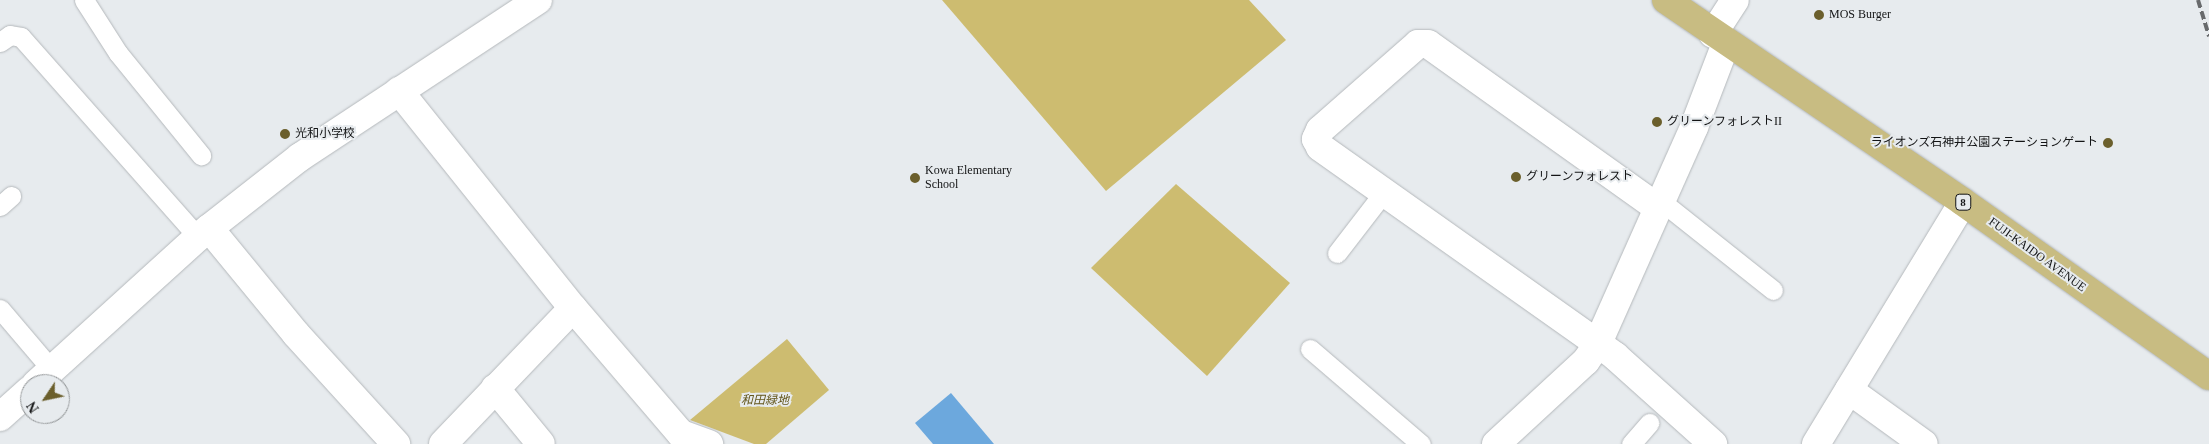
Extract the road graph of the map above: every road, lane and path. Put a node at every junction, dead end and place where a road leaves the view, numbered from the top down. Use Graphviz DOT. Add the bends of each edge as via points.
graph roads {
  1 [pos="84,0"];
  2 [pos="1666,0"];
  3 [pos="1734,0"];
  4 [pos="522,4"];
  5 [pos="1719,38"];
  6 [pos="0,42"];
  7 [pos="399,91"];
  8 [pos="201,155"];
  9 [pos="1384,192"];
  10 [pos="1963,202"];
  11 [pos="1659,204"];
  12 [pos="203,233"];
  13 [pos="1337,253"];
  14 [pos="1773,290"];
  15 [pos="573,308"];
  16 [pos="0,309"];
  17 [pos="1598,343"];
  18 [pos="1310,349"];
  19 [pos="42,374"];
  20 [pos="47,374"];
  21 [pos="2209,376"];
  22 [pos="495,388"];
  23 [pos="1849,390"];
  24 [pos="20,399"];
  25 [pos="1658,413"];
  26 [pos="0,417"];
  27 [pos="396,444"];
  28 [pos="443,444"];
  29 [pos="541,444"];
  30 [pos="709,444"];
  31 [pos="1421,444"];
  32 [pos="1496,444"];
  33 [pos="1631,444"];
  34 [pos="1713,444"];
  35 [pos="1816,444"];
  36 [pos="1924,444"];
  1 -- 8 [label="lane" via="118,53"];
  2 -- 5 [label="main road, FUJI-KAIDO AVENUE / 8"];
  3 -- 5 [label="street"];
  4 -- 7 [label="street"];
  5 -- 10 [label="main road, FUJI-KAIDO AVENUE / 8"];
  5 -- 11 [label="street" via="1694,128"];
  6 -- 12 [label="lane" via="10,35 21,37"];
  7 -- 12 [label="street" via="300,157"];
  7 -- 15 [label="street"];
  9 -- 11 [label="street" via="1320,147 1316,139 1320,130 1418,44 1428,44"];
  9 -- 13 [label="lane"];
  9 -- 17 [label="street"];
  10 -- 21 [label="main road, FUJI-KAIDO AVENUE / 8"];
  10 -- 23 [label="street"];
  11 -- 14 [label="lane"];
  11 -- 17 [label="street"];
  12 -- 20 [label="street"];
  12 -- 27 [label="street"];
  15 -- 22 [label="street"];
  15 -- 30 [label="street" via="681,434"];
  16 -- 19 [label="lane"];
  17 -- 25 [label="street"];
  17 -- 32 [label="street" via="1586,361"];
  18 -- 31 [label="lane"];
  22 -- 28 [label="street"];
  22 -- 29 [label="street"];
  23 -- 35 [label="street"];
  23 -- 36 [label="street"];
  24 -- 26 [label="street"];
  25 -- 33 [label="lane"];
  25 -- 34 [label="street"];
}
